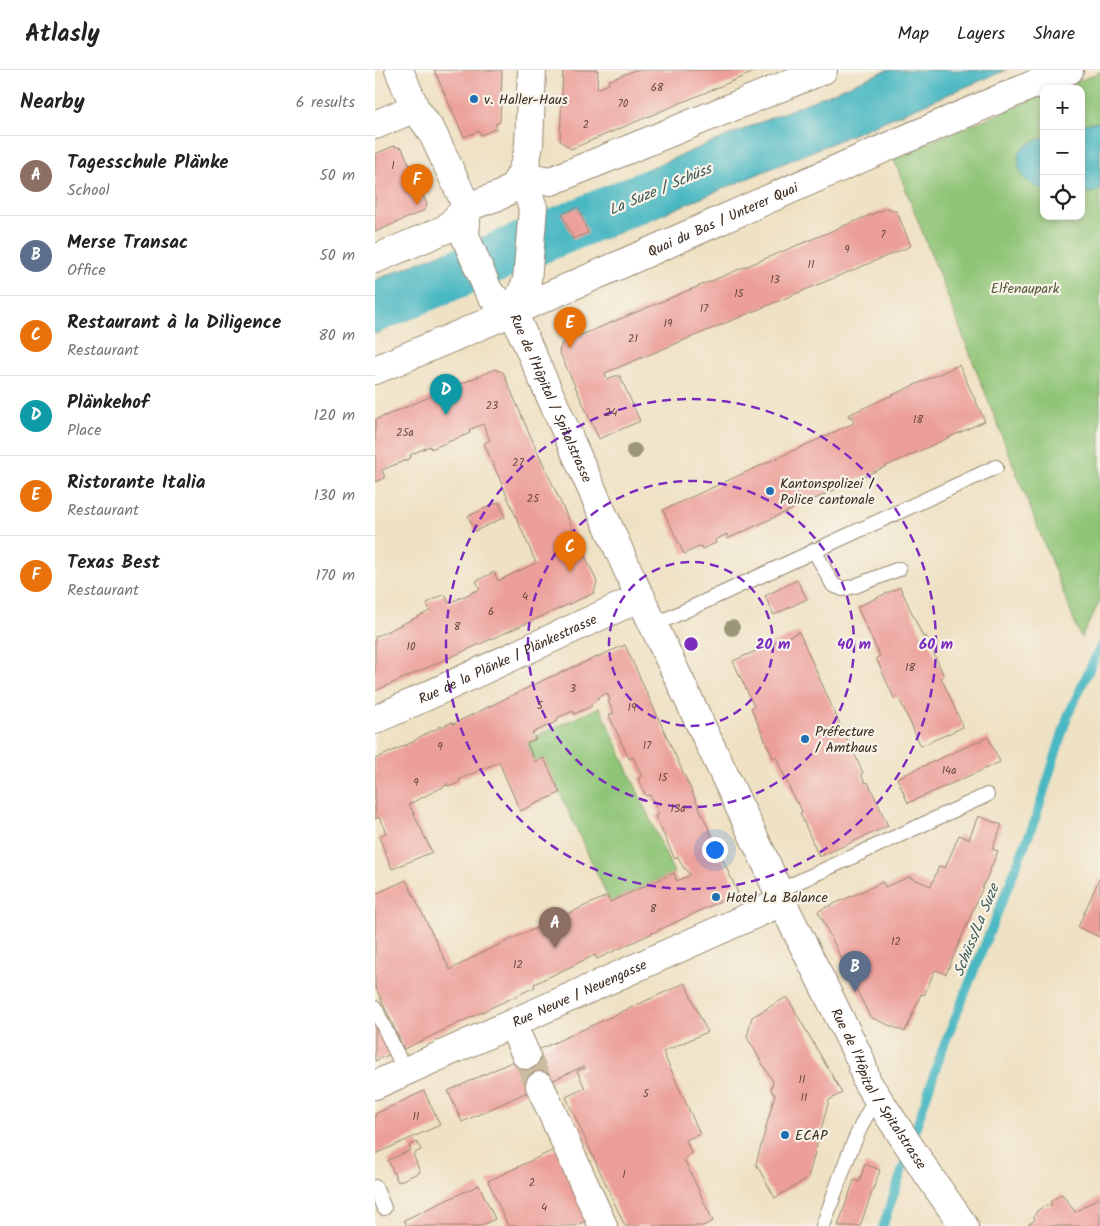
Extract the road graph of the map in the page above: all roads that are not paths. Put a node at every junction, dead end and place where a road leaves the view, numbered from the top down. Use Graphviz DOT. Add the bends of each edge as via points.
graph roads {
  1 [pos="399,70"];
  2 [pos="532,70"];
  3 [pos="823,70"];
  4 [pos="1069,70"];
  5 [pos="415,108"];
  6 [pos="375,125"];
  7 [pos="520,176"];
  8 [pos="467,206"];
  9 [pos="375,259"];
  10 [pos="513,312"];
  11 [pos="375,370"];
  12 [pos="995,467"];
  13 [pos="814,550"];
  14 [pos="899,569"];
  15 [pos="641,597"];
  16 [pos="654,625"];
  17 [pos="375,720"];
  18 [pos="987,795"];
  19 [pos="780,896"];
  20 [pos="375,1008"];
  21 [pos="512,1024"];
  22 [pos="526,1055"];
  23 [pos="405,1071"];
  24 [pos="375,1085"];
  25 [pos="540,1086"];
  26 [pos="883,1107"];
  27 [pos="375,1187"];
  28 [pos="384,1208"];
  29 [pos="603,1226"];
  30 [pos="823,1226"];
  31 [pos="964,1226"];
  1 -- 5 [label="street, Rue de l'Hôpital / Spitalstrasse"];
  2 -- 7 [label="street" via="529,145"];
  3 -- 7 [label="street" via="551,181"];
  4 -- 10 [label="street, Quai du Bas / Unterer Quai" via="947,119"];
  5 -- 6 [label="street"];
  5 -- 8 [label="street, Rue de l'Hôpital / Spitalstrasse" via="432,132"];
  7 -- 8 [label="street" via="501,195"];
  7 -- 10 [label="street" via="533,213 527,281"];
  8 -- 9 [label="street" via="446,229"];
  8 -- 10 [label="street, Rue de l'Hôpital / Spitalstrasse" via="465,236 488,290"];
  10 -- 11 [label="street, Quai du Bas / Unterer Quai"];
  10 -- 15 [label="street, Rue de l'Hôpital / Spitalstrasse"];
  12 -- 13 [label="lane"];
  13 -- 14 [label="lane" via="833,585 843,589"];
  13 -- 16 [label="lane"];
  15 -- 16 [label="street, Rue de l'Hôpital / Spitalstrasse"];
  15 -- 17 [label="street, Rue de la Plänke / Plänkestrasse"];
  16 -- 19 [label="street, Rue de l'Hôpital / Spitalstrasse"];
  18 -- 19 [label="lane"];
  19 -- 21 [label="street, Rue Neuve / Neuengasse"];
  19 -- 26 [label="street, Rue de l'Hôpital / Spitalstrasse" via="861,1059 867,1082"];
  20 -- 23 [label="lane"];
  21 -- 22 [label="street"];
  21 -- 23 [label="street, Rue Neuve / Neuengasse"];
  23 -- 24 [label="street, Rue Neuve / Neuengasse"];
  25 -- 29 [label="street"];
  26 -- 30 [label="lane" via="864,1118"];
  26 -- 31 [label="street, Rue de l'Hôpital / Spitalstrasse"];
  27 -- 28 [label="lane"];
}
